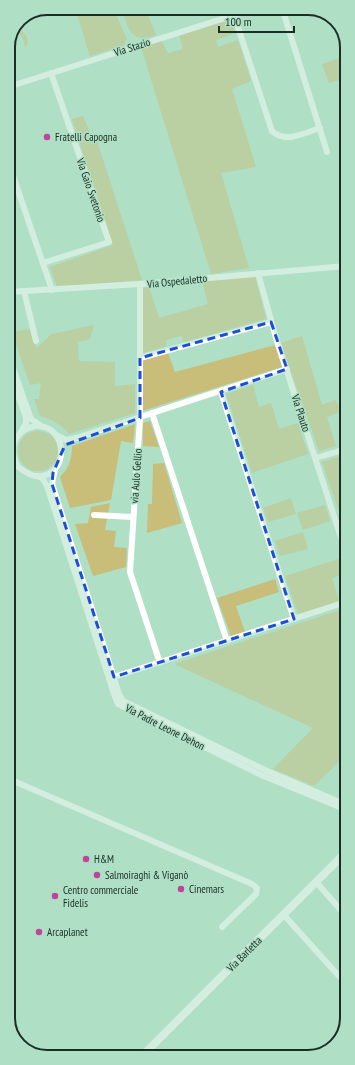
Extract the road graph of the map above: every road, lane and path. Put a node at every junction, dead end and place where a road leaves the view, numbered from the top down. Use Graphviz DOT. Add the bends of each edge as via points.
graph roads {
  1 [pos="234,15"];
  2 [pos="284,15"];
  3 [pos="51,73"];
  4 [pos="15,85"];
  5 [pos="320,128"];
  6 [pos="327,152"];
  7 [pos="15,181"];
  8 [pos="43,263"];
  9 [pos="340,266"];
  10 [pos="258,273"];
  11 [pos="140,284"];
  12 [pos="52,290"];
  13 [pos="24,291"];
  14 [pos="15,292"];
  15 [pos="271,322"];
  16 [pos="36,340"];
  17 [pos="140,358"];
  18 [pos="287,369"];
  19 [pos="15,374"];
  20 [pos="15,389"];
  21 [pos="220,392"];
  22 [pos="152,413"];
  23 [pos="140,418"];
  24 [pos="41,426"];
  25 [pos="18,436"];
  26 [pos="58,436"];
  27 [pos="76,438"];
  28 [pos="15,445"];
  29 [pos="340,451"];
  30 [pos="15,457"];
  31 [pos="62,457"];
  32 [pos="316,458"];
  33 [pos="15,464"];
  34 [pos="18,465"];
  35 [pos="54,469"];
  36 [pos="37,476"];
  37 [pos="94,515"];
  38 [pos="133,517"];
  39 [pos="340,526"];
  40 [pos="340,604"];
  41 [pos="294,619"];
  42 [pos="227,641"];
  43 [pos="160,663"];
  44 [pos="114,677"];
  45 [pos="15,781"];
  46 [pos="340,804"];
  47 [pos="340,807"];
  48 [pos="340,857"];
  49 [pos="316,882"];
  50 [pos="340,909"];
  51 [pos="283,914"];
  52 [pos="222,927"];
  53 [pos="340,977"];
  54 [pos="148,1050"];
  1 -- 3 [label="street, Via Stazio"];
  1 -- 5 [label="street" via="272,130 277,135 292,137"];
  2 -- 5 [label="street"];
  3 -- 4 [label="street, Via Stazio"];
  3 -- 8 [label="street, Via Gaio Svetonio" via="109,242"];
  5 -- 6 [label="street"];
  7 -- 8 [label="street"];
  8 -- 12 [label="street"];
  9 -- 10 [label="street, Via Ospedaletto"];
  10 -- 11 [label="street, Via Ospedaletto"];
  10 -- 15 [label="street, Via Plauto"];
  11 -- 12 [label="street, Via Ospedaletto"];
  11 -- 17 [label="street, via Aulo Gellio"];
  12 -- 13 [label="street, Via Ospedaletto"];
  13 -- 14 [label="street, Via Ospedaletto"];
  13 -- 16 [label="street"];
  15 -- 17 [label="street"];
  15 -- 18 [label="street, Via Plauto"];
  17 -- 23 [label="street, via Aulo Gellio"];
  18 -- 21 [label="street"];
  18 -- 32 [label="street, Via Plauto"];
  19 -- 24 [label="street" via="31,419"];
  20 -- 25 [label="street" via="26,421"];
  21 -- 22 [label="street"];
  21 -- 41 [label="street"];
  22 -- 23 [label="street"];
  22 -- 42 [label="street"];
  23 -- 27 [label="street"];
  23 -- 38 [label="street, via Aulo Gellio"];
  24 -- 25 [label="street" via="28,428"];
  24 -- 26 [label="street"];
  25 -- 28 [label="street"];
  26 -- 27 [label="street" via="66,440"];
  26 -- 31 [label="street"];
  27 -- 31 [label="street" via="65,445"];
  29 -- 32 [label="street"];
  30 -- 34 [label="street"];
  31 -- 35 [label="street"];
  32 -- 39 [label="street, Via Plauto"];
  33 -- 34 [label="street"];
  34 -- 36 [label="street" via="29,474"];
  35 -- 36 [label="street"];
  35 -- 44 [label="street, Via Padre Leone Dehon" via="52,484"];
  36 -- 47 [label="street, Via Padre Leone Dehon" via="42,478 47,486 118,704 261,775"];
  37 -- 38 [label="street"];
  38 -- 43 [label="street, via Aulo Gellio" via="130,572"];
  40 -- 41 [label="street"];
  41 -- 42 [label="street"];
  42 -- 43 [label="street"];
  43 -- 44 [label="street"];
  44 -- 46 [label="street, Via Padre Leone Dehon" via="121,698 127,704"];
  45 -- 52 [label="street" via="252,884 257,888 256,894"];
  48 -- 49 [label="main road, Via Barletta"];
  49 -- 50 [label="street"];
  49 -- 51 [label="main road, Via Barletta"];
  51 -- 53 [label="street"];
  51 -- 54 [label="main road, Via Barletta"];
}
